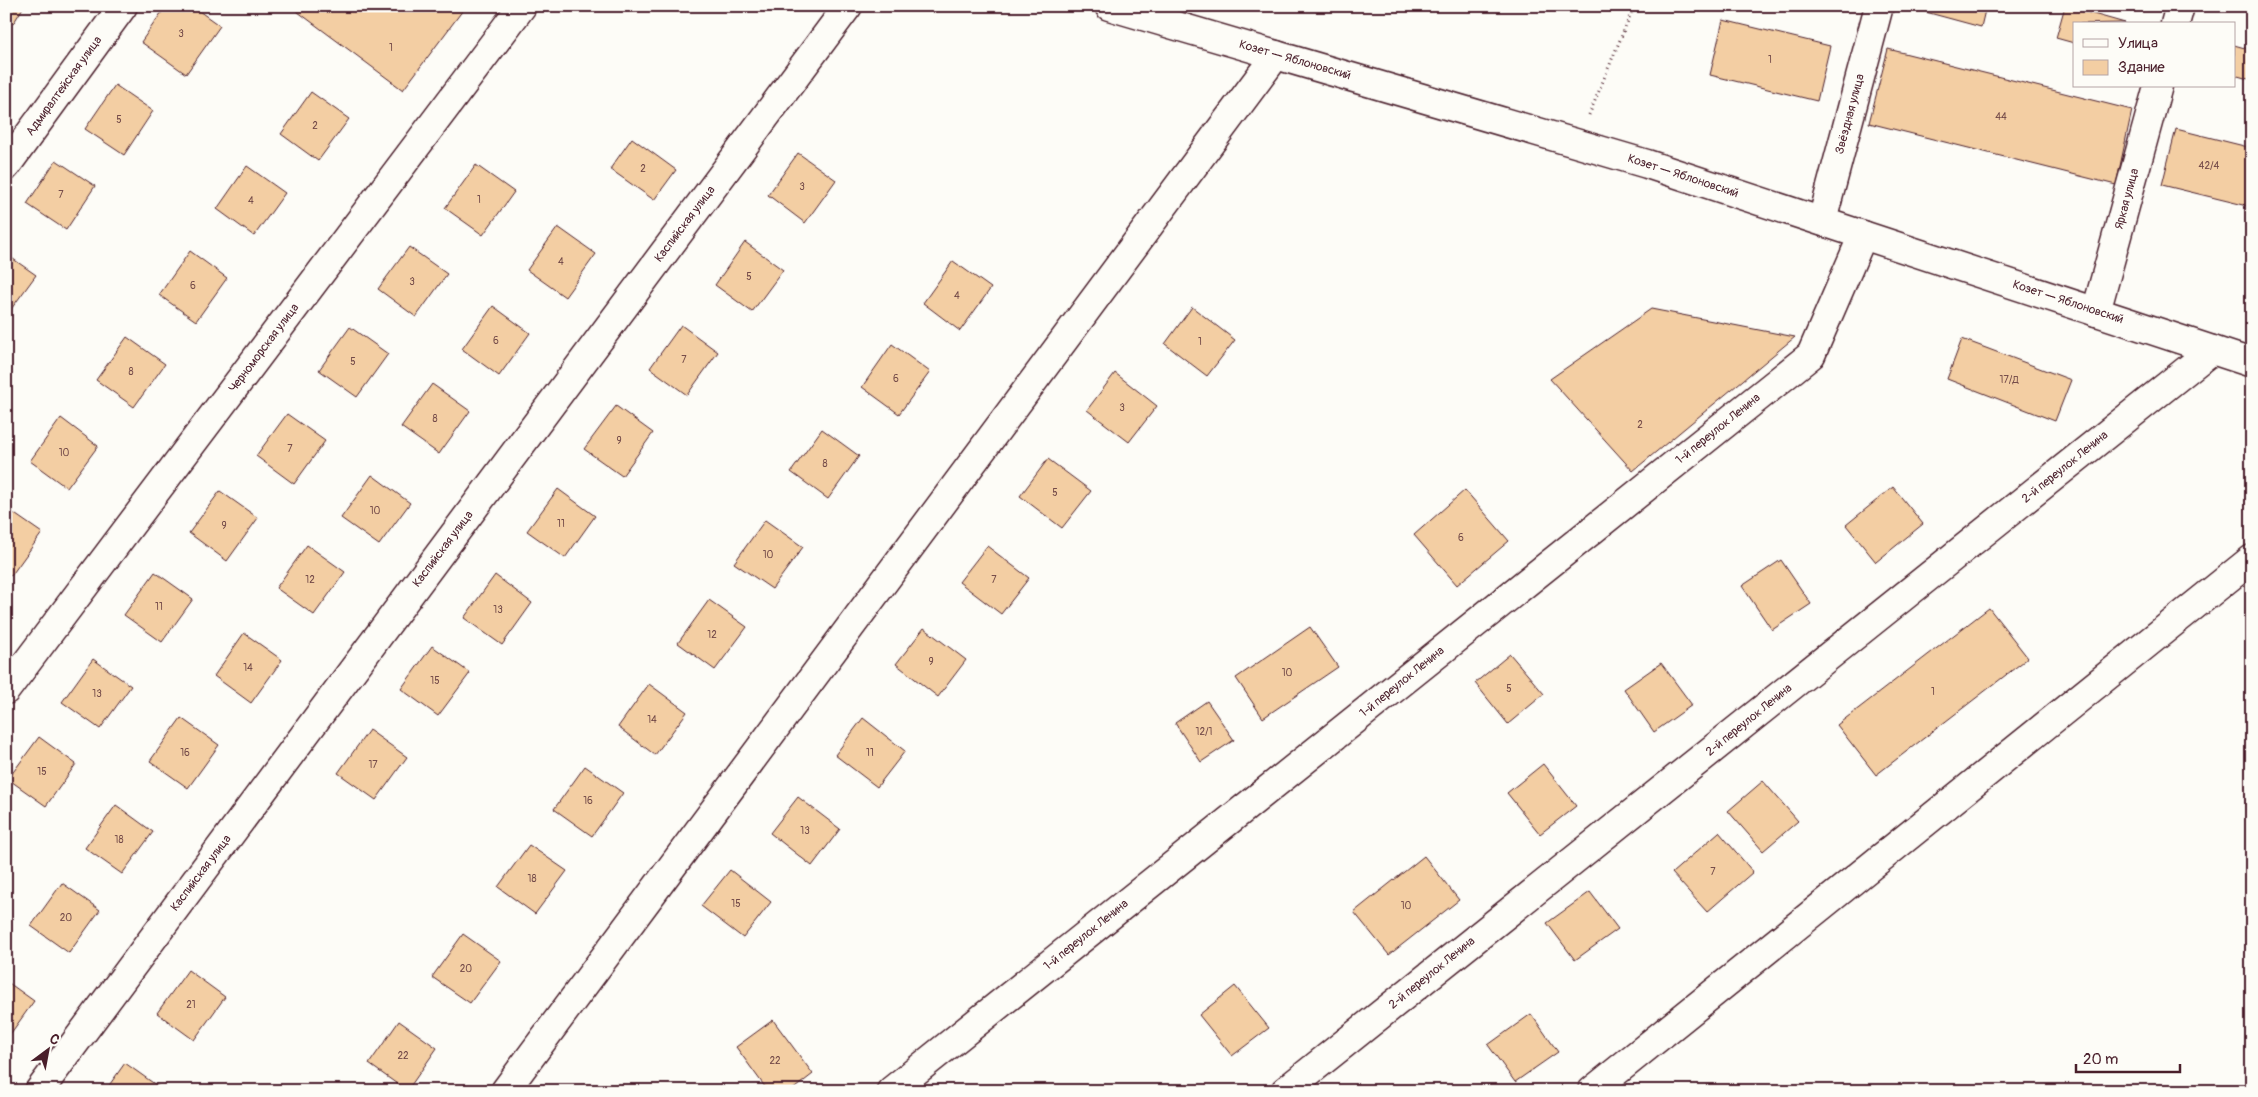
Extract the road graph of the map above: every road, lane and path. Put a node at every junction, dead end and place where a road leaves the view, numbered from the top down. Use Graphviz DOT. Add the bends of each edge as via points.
graph roads {
  1 [pos="123,6"];
  2 [pos="522,6"];
  3 [pos="848,6"];
  4 [pos="1108,6"];
  5 [pos="1634,6"];
  6 [pos="1878,6"];
  7 [pos="2180,6"];
  8 [pos="2176,22"];
  9 [pos="1276,55"];
  10 [pos="2157,88"];
  11 [pos="1577,143"];
  12 [pos="6,166"];
  13 [pos="1822,221"];
  14 [pos="1863,235"];
  15 [pos="2096,312"];
  16 [pos="2212,350"];
  17 [pos="2252,363"];
  18 [pos="2252,559"];
  19 [pos="6,690"];
  20 [pos="39,1091"];
  21 [pos="505,1091"];
  22 [pos="891,1091"];
  23 [pos="1285,1091"];
  24 [pos="1592,1091"];
  1 -- 12 [label="street, Адмиралтейская улица"];
  2 -- 19 [label="street, Черноморская улица"];
  3 -- 20 [label="street, Каспийская улица"];
  4 -- 9 [label="street, Козет — Яблоновский"];
  5 -- 11 [label="path"];
  6 -- 13 [label="street, Звёздная улица"];
  7 -- 8 [label="street"];
  9 -- 11 [label="street, Козет — Яблоновский"];
  9 -- 21 [label="street"];
  10 -- 15 [label="street, Яркая улица"];
  11 -- 13 [label="street, Козет — Яблоновский"];
  13 -- 14 [label="street, Козет — Яблоновский"];
  14 -- 15 [label="street, Козет — Яблоновский"];
  14 -- 22 [label="street, 1-й переулок Ленина" via="1811,355"];
  15 -- 16 [label="street, Козет — Яблоновский"];
  16 -- 17 [label="street, Козет — Яблоновский"];
  16 -- 23 [label="street, 2-й переулок Ленина"];
  18 -- 24 [label="street"];
}
